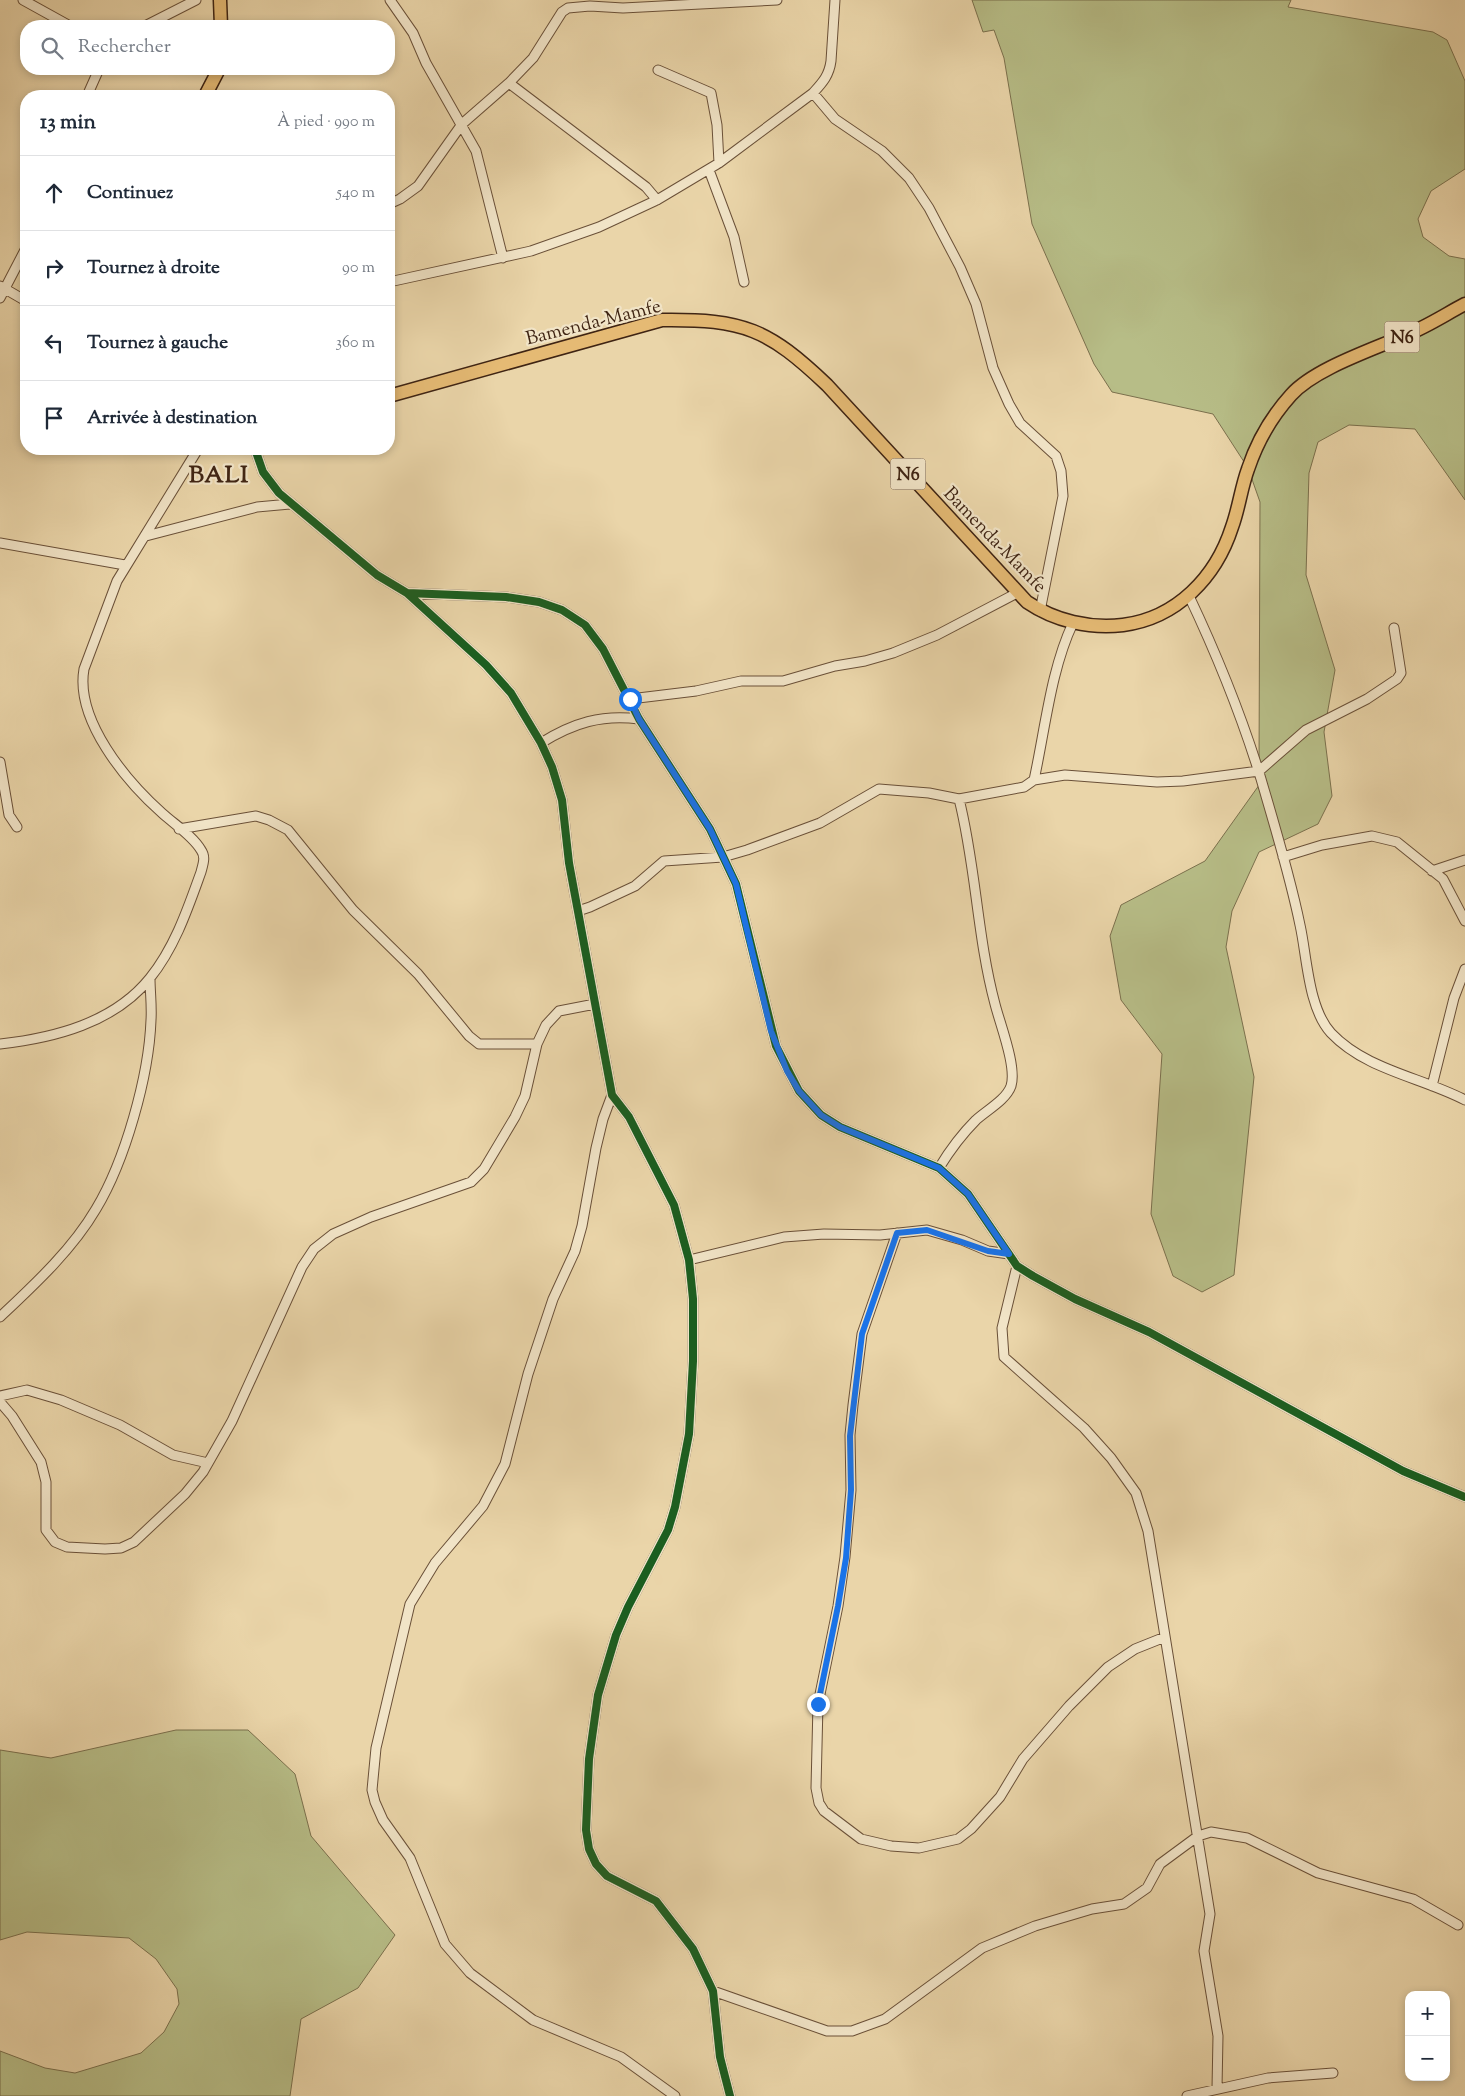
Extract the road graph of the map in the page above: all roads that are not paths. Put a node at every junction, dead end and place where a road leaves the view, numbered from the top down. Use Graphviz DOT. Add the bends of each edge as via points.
graph roads {
  1 [pos="23,0"];
  2 [pos="196,0"];
  3 [pos="220,0"];
  4 [pos="390,0"];
  5 [pos="777,0"];
  6 [pos="835,0"];
  7 [pos="692,2"];
  8 [pos="590,3"];
  9 [pos="59,20"];
  10 [pos="156,20"];
  11 [pos="221,20"];
  12 [pos="658,70"];
  13 [pos="96,75"];
  14 [pos="216,75"];
  15 [pos="509,83"];
  16 [pos="90,90"];
  17 [pos="208,90"];
  18 [pos="813,93"];
  19 [pos="462,124"];
  20 [pos="720,163"];
  21 [pos="708,170"];
  22 [pos="657,200"];
  23 [pos="395,201"];
  24 [pos="20,258"];
  25 [pos="503,258"];
  26 [pos="395,281"];
  27 [pos="744,282"];
  28 [pos="3,287"];
  29 [pos="20,297"];
  30 [pos="0,298"];
  31 [pos="1465,304"];
  32 [pos="395,394"];
  33 [pos="194,455"];
  34 [pos="257,455"];
  35 [pos="290,504"];
  36 [pos="146,536"];
  37 [pos="0,543"];
  38 [pos="125,565"];
  39 [pos="408,593"];
  40 [pos="1017,593"];
  41 [pos="1189,596"];
  42 [pos="1040,611"];
  43 [pos="1073,623"];
  44 [pos="1394,628"];
  45 [pos="630,699"];
  46 [pos="639,719"];
  47 [pos="541,743"];
  48 [pos="0,762"];
  49 [pos="1258,771"];
  50 [pos="1034,780"];
  51 [pos="960,799"];
  52 [pos="17,827"];
  53 [pos="179,829"];
  54 [pos="723,856"];
  55 [pos="1283,857"];
  56 [pos="1465,860"];
  57 [pos="1432,871"];
  58 [pos="578,910"];
  59 [pos="1465,921"];
  60 [pos="1465,969"];
  61 [pos="150,978"];
  62 [pos="595,1004"];
  63 [pos="0,1044"];
  64 [pos="537,1044"];
  65 [pos="1432,1086"];
  66 [pos="612,1095"];
  67 [pos="1465,1100"];
  68 [pos="939,1168"];
  69 [pos="897,1233"];
  70 [pos="1009,1254"];
  71 [pos="689,1260"];
  72 [pos="1017,1266"];
  73 [pos="0,1317"];
  74 [pos="0,1396"];
  75 [pos="0,1402"];
  76 [pos="208,1463"];
  77 [pos="1465,1497"];
  78 [pos="1166,1637"];
  79 [pos="1198,1836"];
  80 [pos="1458,1925"];
  81 [pos="713,1991"];
  82 [pos="1333,2073"];
  83 [pos="1217,2088"];
  84 [pos="675,2096"];
  85 [pos="730,2096"];
  86 [pos="1187,2096"];
  1 -- 9 [label="street"];
  2 -- 10 [label="street"];
  3 -- 11 [label="highway"];
  4 -- 19 [label="street" via="413,32 426,63"];
  5 -- 7 [label="street"];
  6 -- 18 [label="street" via="829,71"];
  7 -- 8 [label="street" via="622,8"];
  8 -- 15 [label="street" via="562,12 533,58"];
  12 -- 20 [label="street" via="711,93"];
  13 -- 16 [label="street"];
  14 -- 17 [label="highway"];
  15 -- 19 [label="street"];
  15 -- 22 [label="street" via="646,187"];
  18 -- 20 [label="street"];
  18 -- 42 [label="street" via="834,119 882,151 909,178 960,267 993,368 1009,404 1020,424 1056,456 1063,496"];
  19 -- 23 [label="street" via="418,186"];
  19 -- 25 [label="street" via="476,151"];
  20 -- 21 [label="street"];
  21 -- 22 [label="street"];
  21 -- 27 [label="street" via="734,237"];
  22 -- 25 [label="street" via="590,231"];
  24 -- 28 [label="street"];
  25 -- 26 [label="street"];
  28 -- 29 [label="street"];
  28 -- 30 [label="street"];
  31 -- 41 [label="highway, Bamenda-Mamfe / N6" via="1411,333 1336,366 1300,387 1258,442 1225,547 1206,578"];
  32 -- 40 [label="highway, Bamenda-Mamfe / N6" via="662,320 706,319 761,333 798,358 827,385"];
  33 -- 36 [label="street"];
  34 -- 35 [label="street" via="267,480"];
  35 -- 36 [label="street" via="257,507"];
  35 -- 39 [label="street" via="377,575"];
  36 -- 38 [label="street"];
  37 -- 38 [label="street"];
  38 -- 53 [label="street" via="84,669 85,702 120,767 140,793"];
  39 -- 45 [label="street" via="506,597 562,610 585,625 599,643"];
  39 -- 47 [label="street" via="486,665 510,693"];
  40 -- 42 [label="highway, Bamenda-Mamfe / N6"];
  40 -- 45 [label="street" via="937,635 865,661 835,666 784,682 741,681 696,691"];
  41 -- 43 [label="highway, Bamenda-Mamfe / N6" via="1167,611 1133,624"];
  41 -- 49 [label="street" via="1228,688"];
  42 -- 43 [label="highway, Bamenda-Mamfe / N6"];
  43 -- 50 [label="street" via="1060,660"];
  44 -- 49 [label="street" via="1401,673 1397,679 1367,699 1306,730"];
  45 -- 46 [label="street"];
  46 -- 47 [label="street" via="596,718 568,727"];
  46 -- 54 [label="street" via="706,821"];
  47 -- 58 [label="street" via="562,800 568,863"];
  48 -- 52 [label="street" via="9,815"];
  49 -- 50 [label="street" via="1166,781 1065,775"];
  49 -- 55 [label="street"];
  50 -- 51 [label="street" via="1024,787"];
  51 -- 54 [label="street" via="879,789 820,824"];
  51 -- 68 [label="street" via="993,996 1012,1078 1004,1096 954,1143"];
  53 -- 61 [label="street" via="200,848 204,862 182,923"];
  53 -- 64 [label="street" via="256,816 288,830 353,910 418,974 469,1036 479,1044"];
  54 -- 58 [label="street" via="664,861 636,886 590,908"];
  54 -- 68 [label="street" via="736,884 771,1031 799,1091 821,1115 840,1127"];
  55 -- 57 [label="street" via="1372,836 1397,842"];
  55 -- 65 [label="street" via="1313,992 1330,1031 1348,1048 1389,1070"];
  56 -- 57 [label="street"];
  57 -- 59 [label="street" via="1443,879"];
  58 -- 62 [label="street"];
  60 -- 65 [label="street" via="1454,998"];
  61 -- 63 [label="street" via="97,1019 47,1037"];
  61 -- 73 [label="street" via="151,1021 142,1084 126,1143 111,1178 96,1209 78,1234"];
  62 -- 64 [label="street" via="559,1011 546,1025"];
  62 -- 66 [label="street"];
  64 -- 76 [label="street" via="525,1096 484,1169 471,1182 371,1217 333,1234 314,1249 302,1266 232,1421"];
  65 -- 67 [label="street"];
  66 -- 71 [label="street" via="629,1116 674,1204"];
  66 -- 84 [label="street" via="596,1148 575,1250 553,1300 528,1374 504,1464 486,1502 435,1563 410,1604 376,1748 372,1790 383,1820 410,1858 445,1944 470,1973 532,2020 621,2057"];
  68 -- 70 [label="street" via="968,1194"];
  69 -- 70 [label="street" via="927,1230 988,1251"];
  69 -- 71 [label="street" via="784,1237"];
  69 -- 78 [label="street" via="862,1334 855,1387 846,1558 818,1704 816,1788 824,1811 861,1839 891,1846 919,1848 958,1839 995,1802 1024,1759 1063,1713 1108,1667 1135,1649"];
  70 -- 72 [label="street"];
  71 -- 81 [label="street" via="693,1361 689,1434 668,1530 622,1621 598,1695 589,1759 586,1830 596,1864 607,1876 656,1900 693,1949"];
  72 -- 77 [label="street" via="1075,1299 1166,1341 1403,1471"];
  72 -- 78 [label="street" via="1002,1328 1004,1357 1084,1428 1136,1493 1148,1531"];
  74 -- 76 [label="street" via="27,1390 61,1400 120,1425 173,1455"];
  75 -- 76 [label="street" via="41,1462 46,1482 46,1530 55,1542 67,1547 121,1548 134,1542 184,1494"];
  78 -- 79 [label="street"];
  79 -- 80 [label="street" via="1211,1832 1247,1838 1318,1873 1413,1899"];
  79 -- 81 [label="street" via="1160,1864 1147,1888 1124,1904 1092,1909 1034,1926 982,1948 885,2019 852,2031 827,2031"];
  79 -- 83 [label="street" via="1210,1914 1204,1952 1218,2036"];
  81 -- 85 [label="street" via="720,2057"];
  82 -- 83 [label="street" via="1268,2078"];
  83 -- 86 [label="street"];
}
